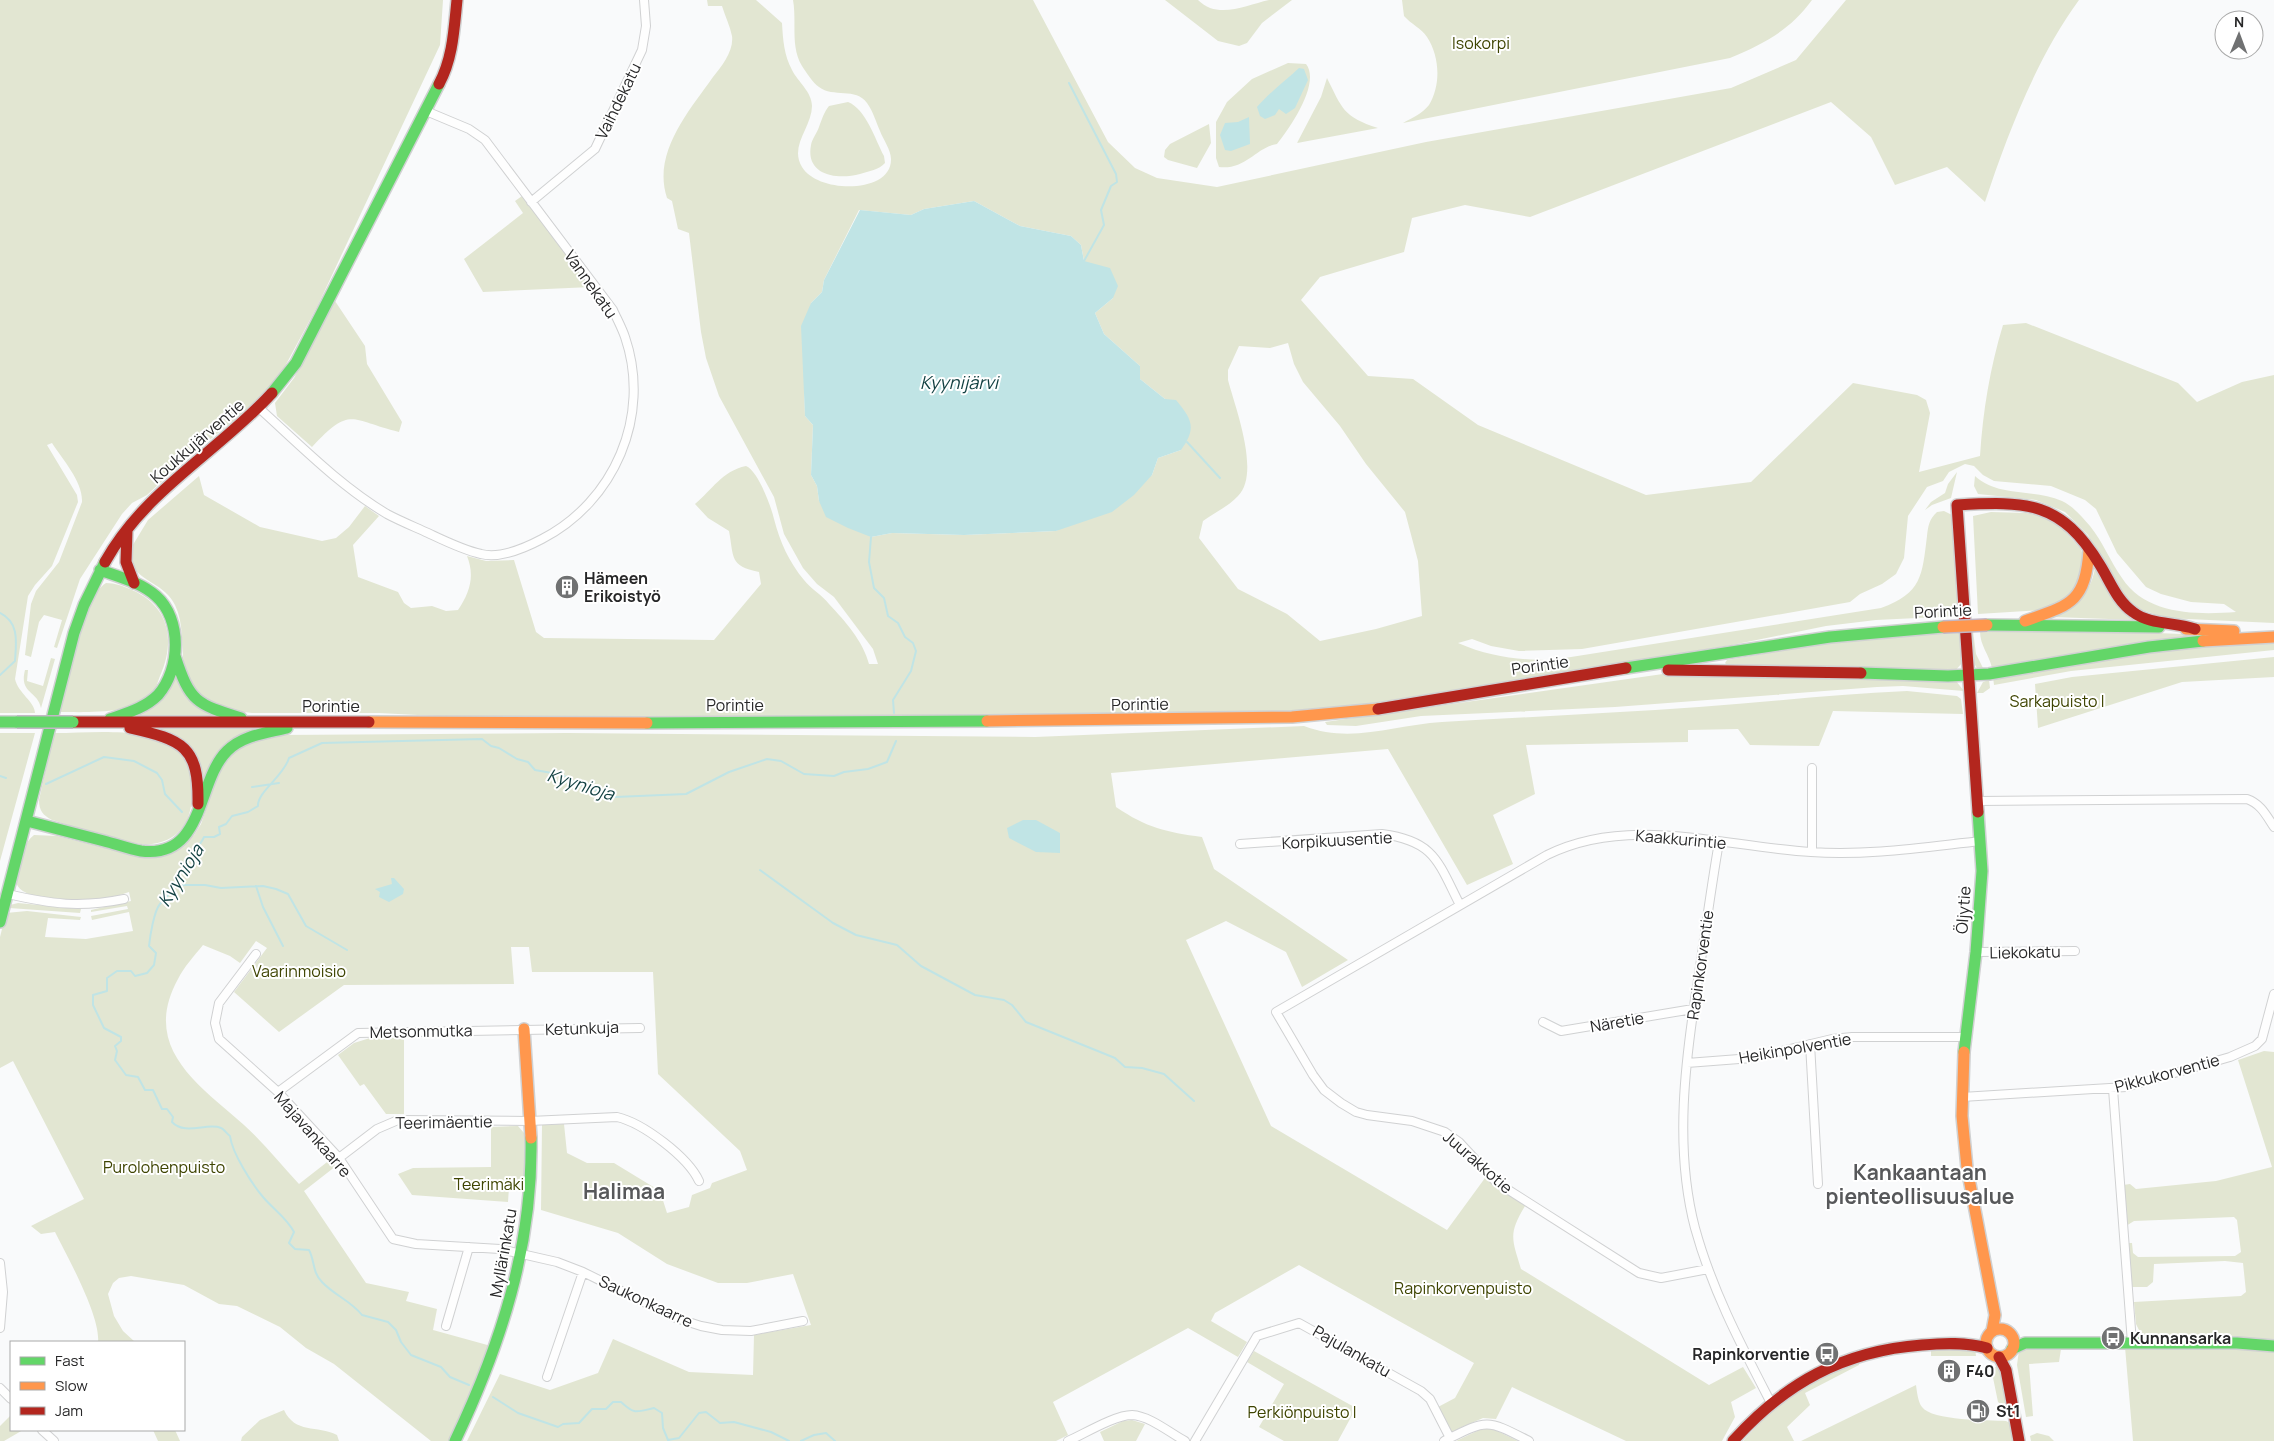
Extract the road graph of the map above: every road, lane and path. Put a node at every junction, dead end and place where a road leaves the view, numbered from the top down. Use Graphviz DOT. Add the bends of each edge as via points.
graph roads {
  1 [pos="457,0"];
  2 [pos="644,0"];
  3 [pos="426,111"];
  4 [pos="531,202"];
  5 [pos="259,408"];
  6 [pos="127,530"];
  7 [pos="2089,551"];
  8 [pos="100,570"];
  9 [pos="134,583"];
  10 [pos="2015,624"];
  11 [pos="2195,629"];
  12 [pos="2274,632"];
  13 [pos="2274,637"];
  14 [pos="175,656"];
  15 [pos="1600,673"];
  16 [pos="1969,675"];
  17 [pos="0,722"];
  18 [pos="103,722"];
  19 [pos="256,722"];
  20 [pos="304,722"];
  21 [pos="1812,768"];
  22 [pos="1978,802"];
  23 [pos="198,812"];
  24 [pos="27,821"];
  25 [pos="2274,827"];
  26 [pos="1718,842"];
  27 [pos="1981,842"];
  28 [pos="1240,844"];
  29 [pos="1812,852"];
  30 [pos="8,894"];
  31 [pos="124,899"];
  32 [pos="1460,905"];
  33 [pos="0,922"];
  34 [pos="2075,951"];
  35 [pos="1976,952"];
  36 [pos="256,954"];
  37 [pos="2274,994"];
  38 [pos="1693,1009"];
  39 [pos="1276,1012"];
  40 [pos="1542,1022"];
  41 [pos="640,1028"];
  42 [pos="524,1030"];
  43 [pos="1964,1036"];
  44 [pos="1810,1044"];
  45 [pos="1687,1063"];
  46 [pos="2113,1089"];
  47 [pos="278,1092"];
  48 [pos="1962,1097"];
  49 [pos="530,1121"];
  50 [pos="338,1158"];
  51 [pos="699,1181"];
  52 [pos="1818,1184"];
  53 [pos="469,1247"];
  54 [pos="522,1254"];
  55 [pos="0,1263"];
  56 [pos="1708,1269"];
  57 [pos="583,1272"];
  58 [pos="803,1321"];
  59 [pos="446,1326"];
  60 [pos="0,1328"];
  61 [pos="2000,1343"];
  62 [pos="2132,1343"];
  63 [pos="2274,1346"];
  64 [pos="547,1377"];
  65 [pos="0,1388"];
  66 [pos="10,1398"];
  67 [pos="1770,1401"];
  68 [pos="43,1431"];
  69 [pos="1447,1440"];
  70 [pos="54,1441"];
  71 [pos="455,1441"];
  72 [pos="1068,1441"];
  73 [pos="1185,1441"];
  74 [pos="1195,1441"];
  75 [pos="1529,1441"];
  76 [pos="1733,1441"];
  77 [pos="2019,1441"];
  1 -- 3 [label="main road, Koukkujärventie" via="450,58"];
  2 -- 4 [label="street, Vaihdekatu" via="646,26 642,50 595,149"];
  3 -- 4 [label="street, Vannekatu" via="469,129 485,140"];
  3 -- 5 [label="main road, Koukkujärventie" via="296,363 279,388"];
  4 -- 5 [label="street, Vannekatu" via="613,310 630,359 634,398 622,452 612,474 578,516 534,544 506,553 482,555 388,514 362,497"];
  5 -- 6 [label="main road, Koukkujärventie" via="178,477"];
  6 -- 8 [label="main road, Koukkujärventie"];
  6 -- 9 [label="main road" via="126,562"];
  7 -- 10 [label="main road" via="2086,582 2073,601"];
  7 -- 11 [label="main road" via="2133,612"];
  7 -- 16 [label="main road, Öljytie" via="2067,523 2038,508 2007,504 1957,505"];
  8 -- 9 [label="main road"];
  8 -- 24 [label="main road, Koukkujärventie" via="81,613"];
  9 -- 14 [label="main road" via="156,595 168,609 175,629"];
  10 -- 11 [label="main road, Porintie"];
  10 -- 15 [label="main road, Porintie, bridge" via="1943,626 1830,637"];
  11 -- 12 [label="main road, Porintie"];
  13 -- 16 [label="main road" via="2175,644"];
  14 -- 18 [label="main road" via="156,697"];
  14 -- 19 [label="main road" via="185,687 202,705"];
  15 -- 16 [label="main road" via="1622,675 1698,669"];
  15 -- 20 [label="main road, Porintie" via="1363,711 1292,717 859,723"];
  16 -- 22 [label="main road, Öljytie"];
  17 -- 18 [label="main road, Porintie, bridge"];
  18 -- 19 [label="main road, Porintie"];
  18 -- 23 [label="main road" via="165,736 183,747 198,771"];
  19 -- 20 [label="main road, Porintie"];
  20 -- 23 [label="main road" via="247,738 232,746 218,764"];
  21 -- 29 [label="street"];
  22 -- 25 [label="street" via="2247,799 2256,802"];
  22 -- 27 [label="main road, Öljytie"];
  23 -- 24 [label="main road" via="192,826 181,838 166,848 150,851"];
  24 -- 30 [label="main road, Koukkujärventie"];
  26 -- 29 [label="street, Kaakkurintie"];
  26 -- 32 [label="street, Kaakkurintie" via="1651,834 1587,840 1546,856"];
  26 -- 38 [label="street, Rapinkorventie"];
  27 -- 29 [label="street, Kaakkurintie" via="1884,851"];
  27 -- 35 [label="main road, Öljytie"];
  28 -- 32 [label="street, Korpikuusentie" via="1382,834 1403,837 1418,843 1436,858"];
  30 -- 31 [label="street" via="59,905 98,904"];
  30 -- 33 [label="main road, Koukkujärventie"];
  32 -- 39 [label="street, Kaakkurintie"];
  34 -- 35 [label="street, Liekokatu"];
  35 -- 43 [label="main road, Öljytie"];
  36 -- 47 [label="street, Majavankaarre" via="218,1003 214,1023 219,1039"];
  37 -- 46 [label="street, Pikkukorventie" via="2265,1031 2255,1046 2230,1057"];
  38 -- 40 [label="street, Näretie" via="1562,1031"];
  38 -- 45 [label="street, Rapinkorventie"];
  39 -- 56 [label="street, Juurakkotie" via="1324,1090 1356,1112 1422,1123 1445,1132 1459,1142 1496,1182 1640,1273 1661,1278"];
  41 -- 42 [label="street, Ketunkuja"];
  42 -- 47 [label="street, Metsonmutka" via="358,1033"];
  42 -- 49 [label="main road, Myllärinkatu"];
  43 -- 44 [label="street, Heikinpolventie" via="1860,1037"];
  43 -- 48 [label="main road, Öljytie"];
  44 -- 45 [label="street, Heikinpolventie" via="1752,1058"];
  44 -- 52 [label="street"];
  45 -- 56 [label="street, Rapinkorventie" via="1683,1120 1686,1169 1695,1227"];
  46 -- 48 [label="street, Pikkukorventie"];
  46 -- 62 [label="street"];
  47 -- 50 [label="street, Majavankaarre"];
  48 -- 61 [label="main road, Öljytie" via="1967,1168"];
  49 -- 50 [label="street, Teerimäentie" via="398,1120 377,1129"];
  49 -- 51 [label="street, Teerimäentie" via="617,1117 629,1120 688,1163"];
  49 -- 54 [label="main road, Myllärinkatu" via="530,1190"];
  50 -- 53 [label="street, Majavankaarre" via="393,1239 416,1244"];
  53 -- 54 [label="street, Majavankaarre"];
  53 -- 59 [label="street"];
  54 -- 57 [label="street, Saukonkaarre"];
  54 -- 71 [label="main road, Myllärinkatu" via="505,1323"];
  55 -- 60 [label="street" via="3,1292"];
  56 -- 67 [label="street, Rapinkorventie" via="1719,1302"];
  57 -- 58 [label="street, Saukonkaarre" via="676,1318 701,1326 751,1331"];
  57 -- 64 [label="street"];
  61 -- 62 [label="main road"];
  61 -- 67 [label="main road" via="1905,1346 1870,1352 1824,1368"];
  61 -- 77 [label="main road, Öljytie"];
  62 -- 63 [label="main road"];
  65 -- 66 [label="street"];
  67 -- 76 [label="main road"];
  68 -- 70 [label="street"];
  69 -- 74 [label="street, Pajulankatu" via="1430,1399 1421,1391 1299,1323 1257,1336"];
  69 -- 75 [label="street" via="1488,1422"];
  72 -- 73 [label="street" via="1132,1415"];
}
